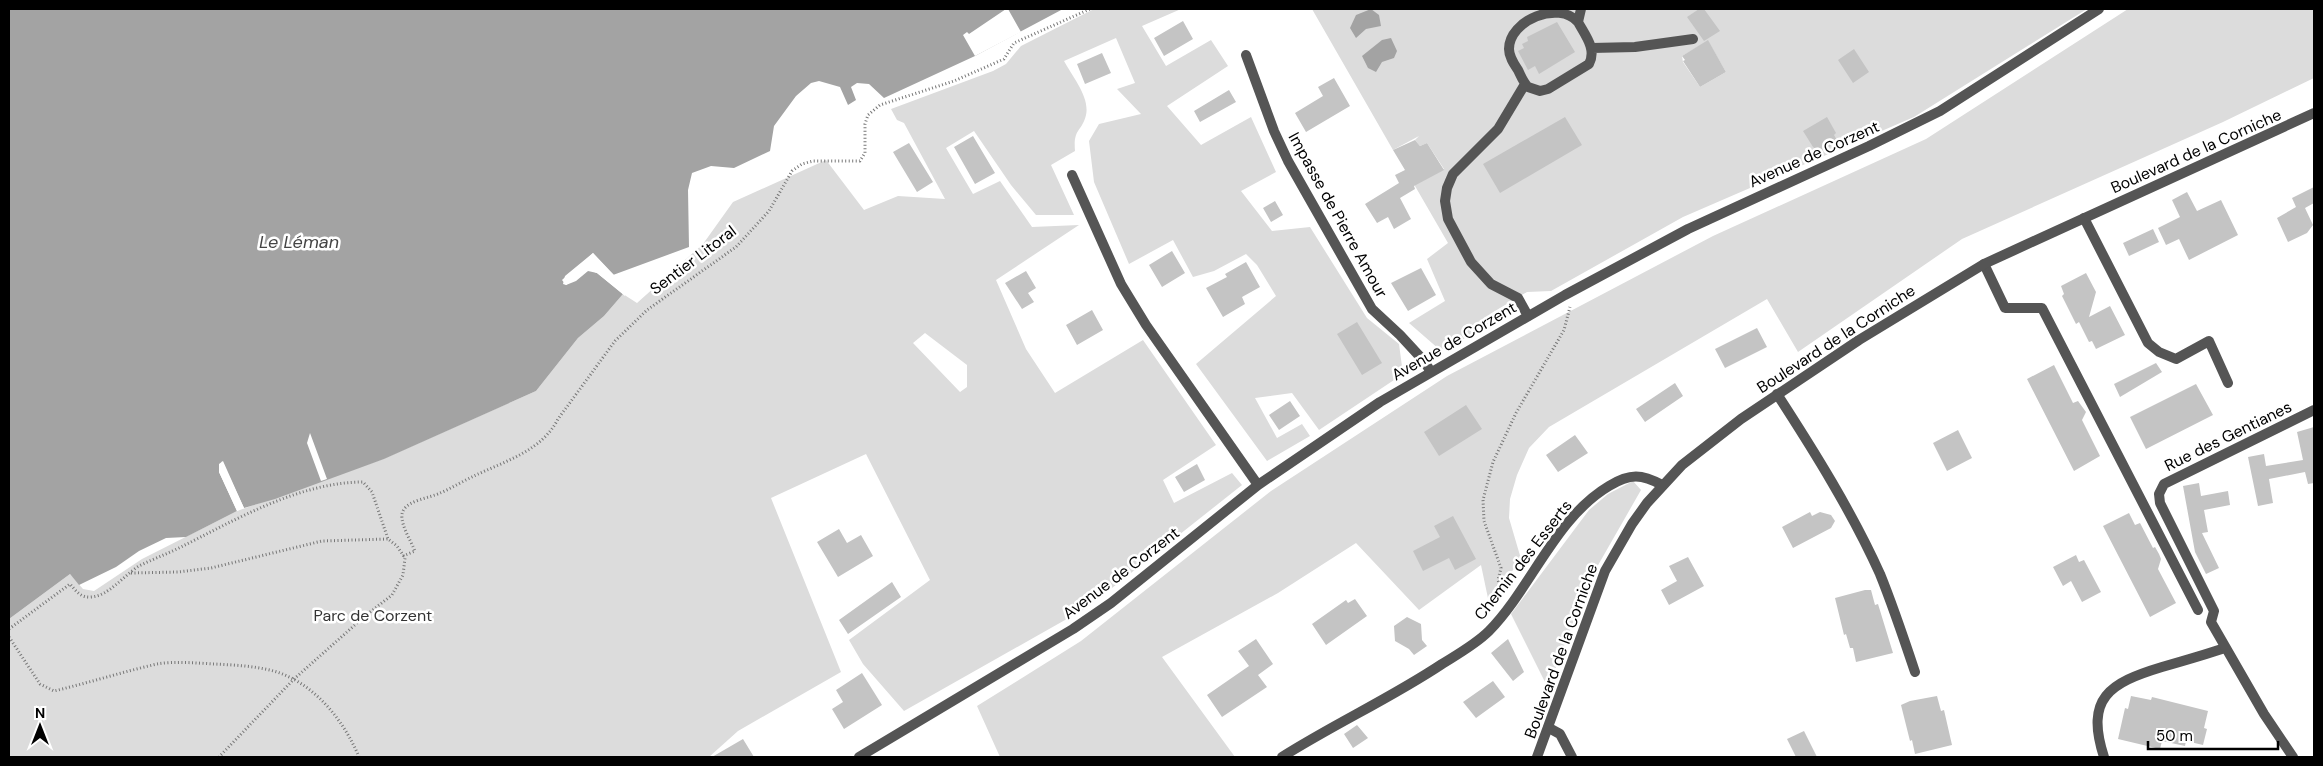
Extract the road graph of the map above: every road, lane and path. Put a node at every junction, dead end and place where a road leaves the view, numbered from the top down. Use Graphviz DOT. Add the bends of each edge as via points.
graph roads {
  1 [pos="1090,9"];
  2 [pos="1581,9"];
  3 [pos="2099,9"];
  4 [pos="1578,22"];
  5 [pos="1693,39"];
  6 [pos="1592,48"];
  7 [pos="1246,55"];
  8 [pos="1525,84"];
  9 [pos="2314,113"];
  10 [pos="1072,175"];
  11 [pos="2084,218"];
  12 [pos="1984,264"];
  13 [pos="1565,295"];
  14 [pos="1528,316"];
  15 [pos="1430,372"];
  16 [pos="2228,383"];
  17 [pos="1777,394"];
  18 [pos="2314,410"];
  19 [pos="1258,485"];
  20 [pos="1662,486"];
  21 [pos="388,538"];
  22 [pos="404,556"];
  23 [pos="130,572"];
  24 [pos="1507,606"];
  25 [pos="2198,610"];
  26 [pos="9,629"];
  27 [pos="9,636"];
  28 [pos="2225,648"];
  29 [pos="1914,672"];
  30 [pos="294,679"];
  31 [pos="1549,728"];
  32 [pos="219,757"];
  33 [pos="359,757"];
  34 [pos="859,757"];
  35 [pos="1282,757"];
  36 [pos="1537,757"];
  37 [pos="1572,757"];
  38 [pos="2104,757"];
  39 [pos="2293,757"];
  1 -- 22 [label="path, Sentier Litoral" via="1014,43 1004,59 954,82 880,105 868,115 864,153 860,161 814,161 792,171 769,211 736,247 647,310 615,341 552,432 540,443 440,493 409,504 402,516 415,551"];
  2 -- 4 [label="street"];
  3 -- 13 [label="street, Avenue de Corzent" via="1932,114 1716,215"];
  4 -- 6 [label="street"];
  4 -- 8 [label="street" via="1571,15 1555,11 1534,18 1518,29 1509,50"];
  5 -- 6 [label="street" via="1635,47"];
  6 -- 8 [label="street" via="1592,56 1586,66 1548,89 1536,90"];
  7 -- 15 [label="street, Impasse de Pierre Amour" via="1288,161 1372,309 1424,361"];
  8 -- 14 [label="street" via="1498,129 1453,174 1445,201 1448,219 1476,269 1491,284 1518,298"];
  9 -- 11 [label="street, Boulevard de la Corniche"];
  10 -- 19 [label="street" via="1121,284"];
  11 -- 12 [label="street, Boulevard de la Corniche"];
  11 -- 16 [label="street" via="2148,343 2176,359 2209,341"];
  12 -- 17 [label="street, Boulevard de la Corniche"];
  12 -- 25 [label="street" via="2005,308 2042,308"];
  13 -- 14 [label="street, Avenue de Corzent"];
  13 -- 24 [label="path" via="1570,308 1564,330 1493,462 1483,500 1484,521 1500,568 1498,580"];
  14 -- 15 [label="street, Avenue de Corzent"];
  15 -- 19 [label="street, Avenue de Corzent" via="1356,417"];
  17 -- 20 [label="street, Boulevard de la Corniche" via="1708,443"];
  17 -- 29 [label="street" via="1817,459 1879,573 1898,619"];
  18 -- 28 [label="street, Rue des Gentianes" via="2164,484 2159,494 2160,503 2214,611 2211,622"];
  19 -- 34 [label="street, Avenue de Corzent" via="1111,603 1073,629"];
  20 -- 24 [label="street, Chemin des Esserts" via="1646,477 1633,476 1610,485 1582,506"];
  20 -- 31 [label="street, Boulevard de la Corniche" via="1632,524 1606,571"];
  21 -- 22 [label="path"];
  21 -- 23 [label="path" via="322,541 211,568"];
  21 -- 23 [label="path" via="372,492 362,482 349,482 243,515"];
  22 -- 30 [label="path" via="404,575 392,595"];
  23 -- 26 [label="path" via="102,594 91,597 80,595 70,584"];
  24 -- 35 [label="street, Chemin des Esserts" via="1488,631 1461,652 1407,688 1323,731"];
  27 -- 30 [label="path" via="40,684 54,691 158,664 249,666"];
  28 -- 38 [label="street" via="2133,676 2114,687 2104,698 2098,715 2097,730"];
  28 -- 39 [label="street, Rue des Gentianes"];
  30 -- 32 [label="path"];
  30 -- 33 [label="path" via="329,708 351,738"];
  31 -- 36 [label="street, Boulevard de la Corniche"];
  31 -- 37 [label="street" via="1560,734"];
}
